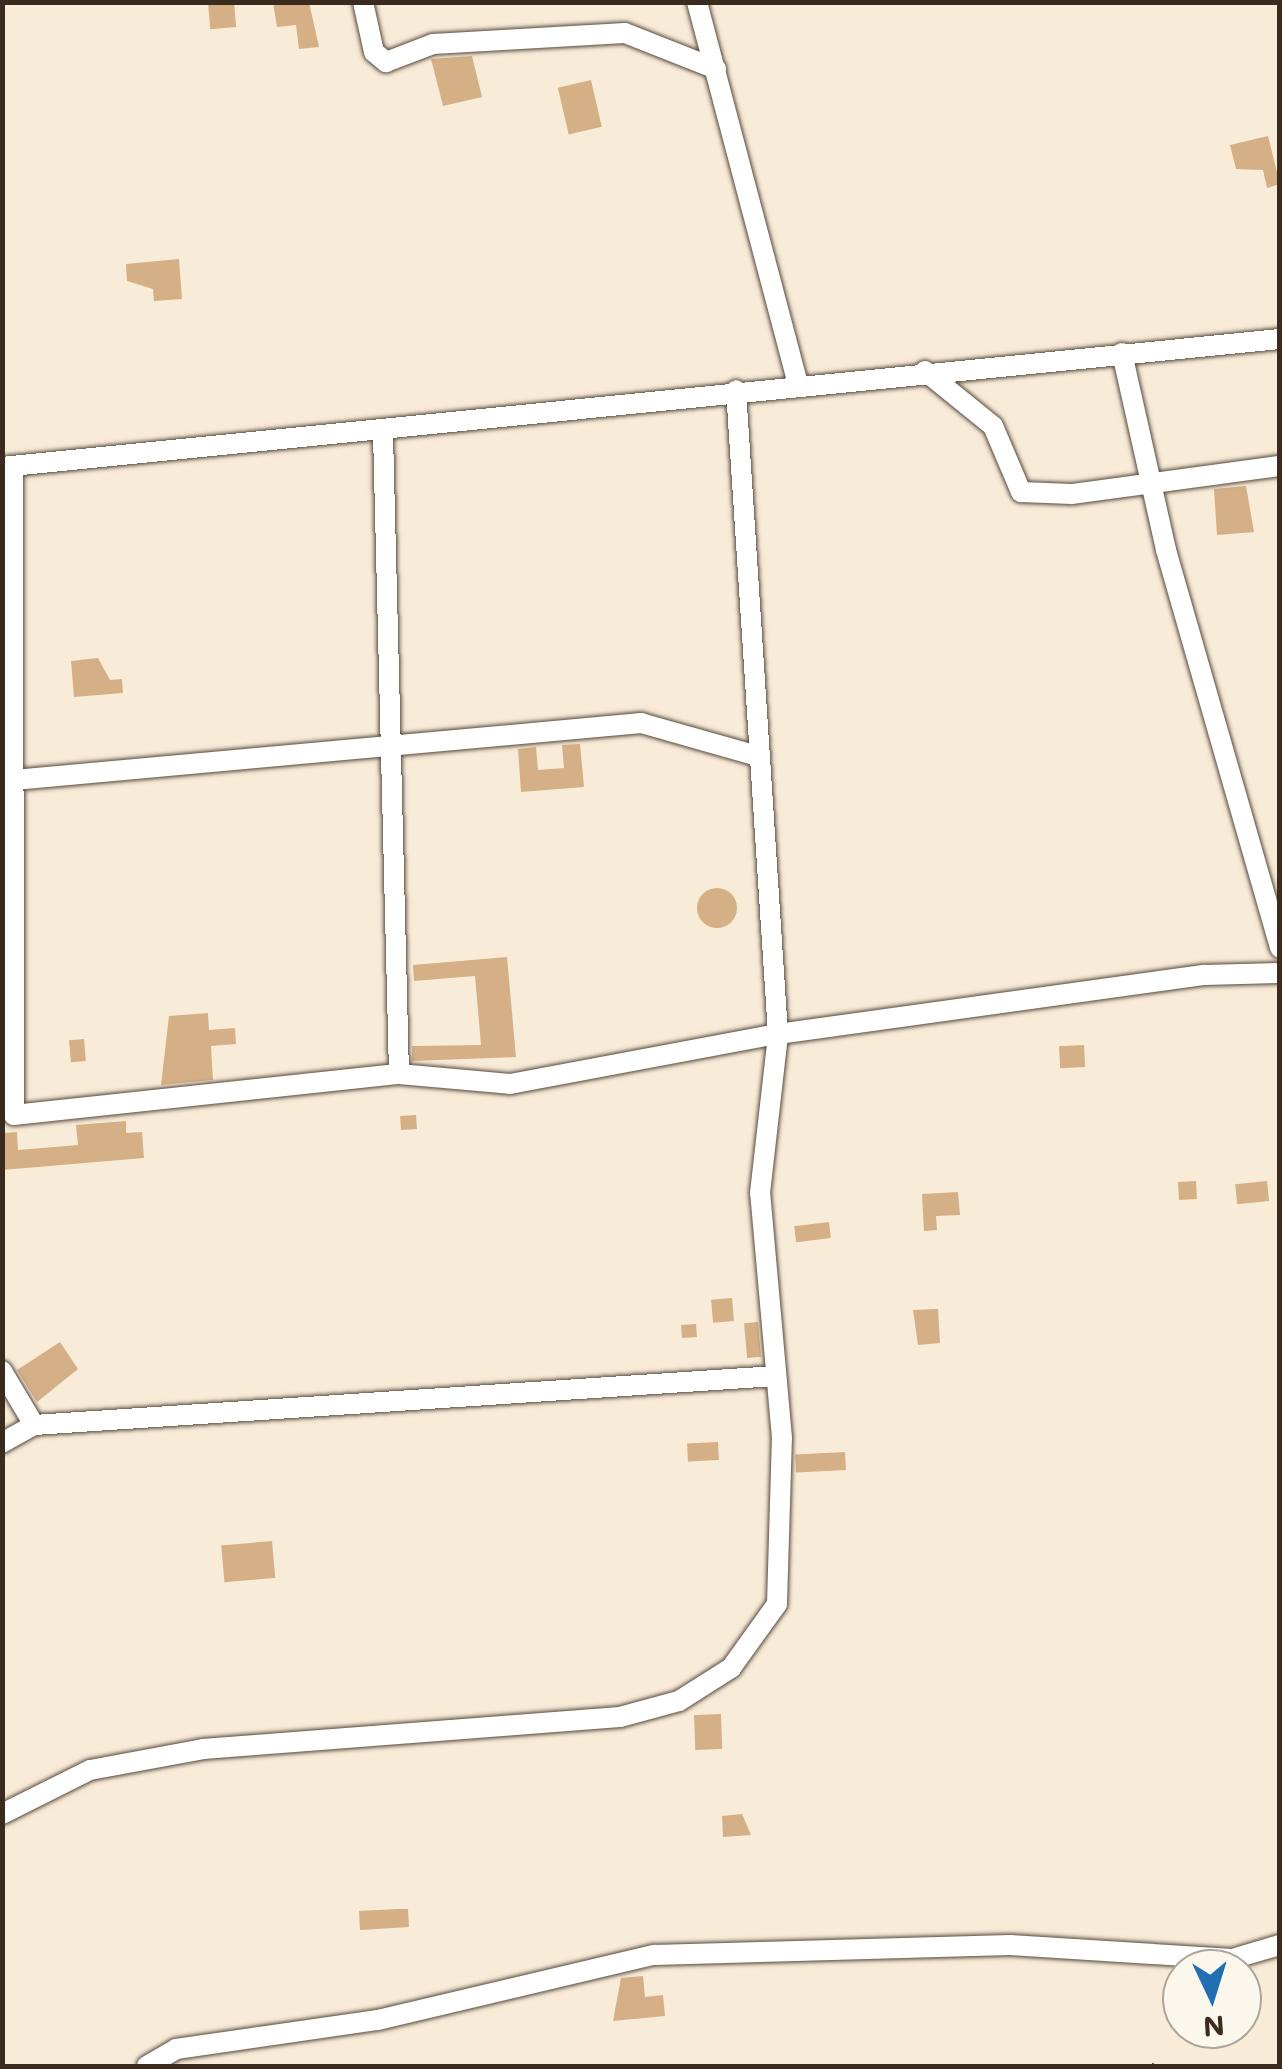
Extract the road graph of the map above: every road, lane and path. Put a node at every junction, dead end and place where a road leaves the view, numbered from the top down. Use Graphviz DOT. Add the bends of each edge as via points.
graph roads {
  1 [pos="363,2"];
  2 [pos="697,2"];
  3 [pos="716,69"];
  4 [pos="1280,339"];
  5 [pos="1122,353"];
  6 [pos="925,371"];
  7 [pos="798,383"];
  8 [pos="736,390"];
  9 [pos="383,430"];
  10 [pos="1280,466"];
  11 [pos="8,467"];
  12 [pos="1148,480"];
  13 [pos="389,747"];
  14 [pos="754,755"];
  15 [pos="8,781"];
  16 [pos="1280,948"];
  17 [pos="1280,973"];
  18 [pos="778,1034"];
  19 [pos="399,1074"];
  20 [pos="8,1117"];
  21 [pos="2,1371"];
  22 [pos="776,1376"];
  23 [pos="34,1425"];
  24 [pos="2,1443"];
  25 [pos="2,1814"];
  26 [pos="1280,1945"];
  27 [pos="147,2066"];
  1 -- 3 [label="street" via="374,52 386,62 433,44 625,32"];
  2 -- 3 [label="street"];
  3 -- 7 [label="street"];
  4 -- 5 [label="street"];
  5 -- 6 [label="street"];
  5 -- 12 [label="street"];
  6 -- 7 [label="street"];
  6 -- 12 [label="street" via="993,426 1021,492"];
  7 -- 8 [label="street"];
  8 -- 9 [label="street"];
  8 -- 14 [label="street"];
  9 -- 11 [label="street"];
  9 -- 13 [label="street"];
  10 -- 12 [label="street"];
  11 -- 15 [label="street"];
  12 -- 16 [label="street"];
  13 -- 14 [label="street" via="641,723"];
  13 -- 15 [label="street"];
  13 -- 19 [label="street"];
  14 -- 18 [label="street"];
  15 -- 20 [label="street"];
  17 -- 18 [label="street" via="1205,974"];
  18 -- 19 [label="street" via="510,1084"];
  18 -- 22 [label="street" via="760,1193"];
  19 -- 20 [label="street"];
  21 -- 23 [label="street"];
  22 -- 23 [label="street"];
  22 -- 25 [label="street" via="777,1604 730,1668 678,1701 620,1717 203,1750 90,1770"];
  23 -- 24 [label="street"];
  26 -- 27 [label="street" via="1232,1958 1010,1945 654,1955 378,2020 176,2049"];
}
